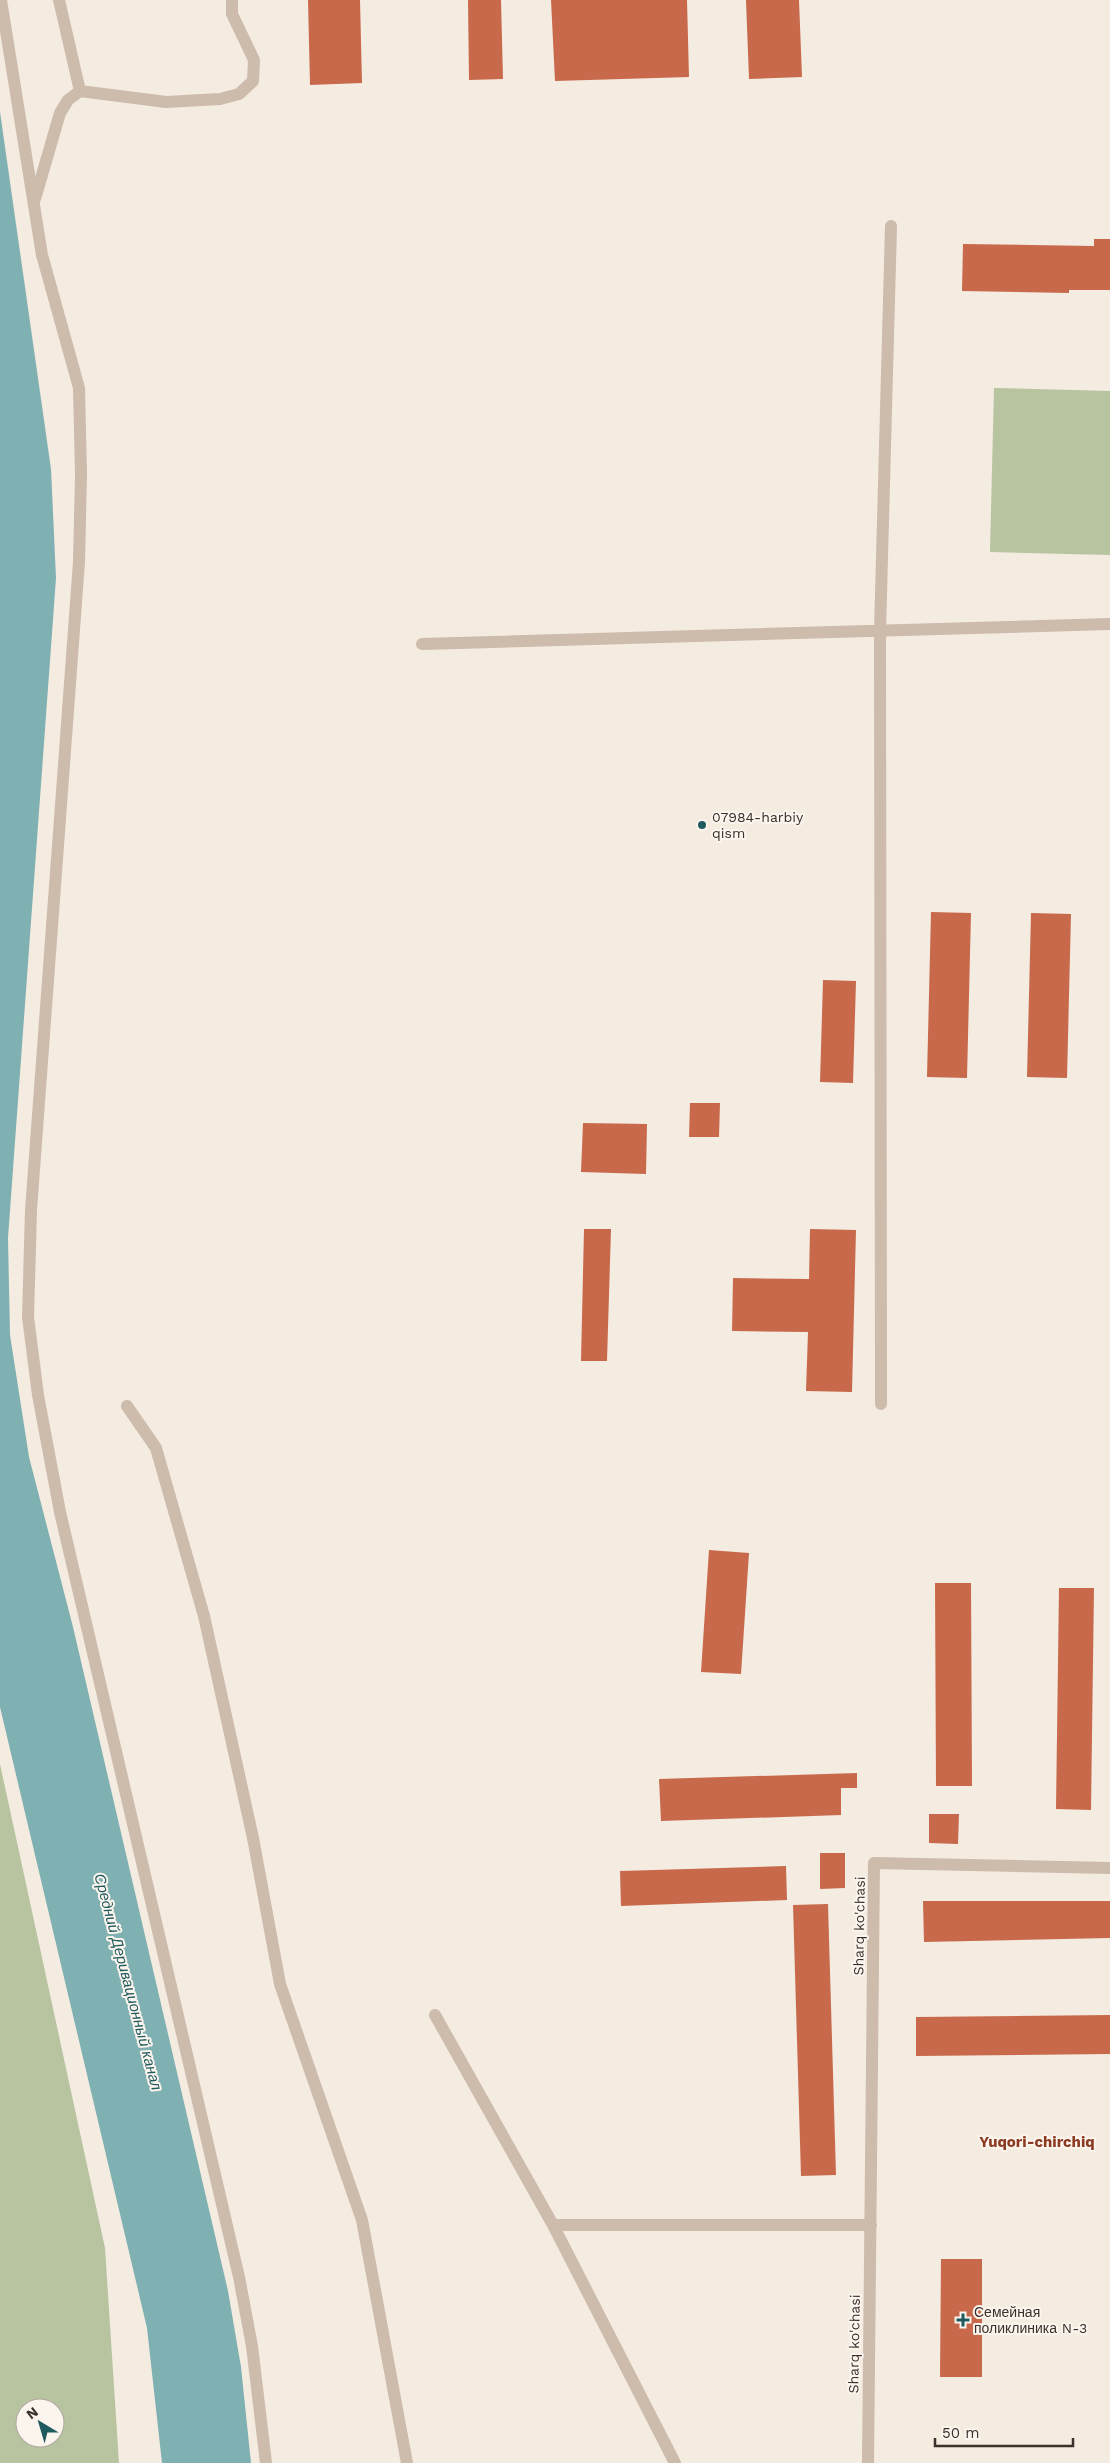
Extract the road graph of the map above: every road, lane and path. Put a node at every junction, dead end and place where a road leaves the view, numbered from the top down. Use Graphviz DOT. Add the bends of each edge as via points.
graph roads {
  1 [pos="1,0"];
  2 [pos="60,0"];
  3 [pos="232,0"];
  4 [pos="80,91"];
  5 [pos="34,204"];
  6 [pos="891,226"];
  7 [pos="1110,624"];
  8 [pos="880,631"];
  9 [pos="422,644"];
  10 [pos="880,1404"];
  11 [pos="127,1406"];
  12 [pos="1110,1868"];
  13 [pos="435,2015"];
  14 [pos="554,2225"];
  15 [pos="871,2225"];
  16 [pos="266,2463"];
  17 [pos="408,2463"];
  18 [pos="675,2463"];
  19 [pos="868,2463"];
  1 -- 5 [label="street"];
  2 -- 4 [label="street"];
  3 -- 4 [label="street" via="232,14 254,60 253,81 239,94 220,99 166,102"];
  4 -- 5 [label="street" via="68,100 60,113"];
  5 -- 16 [label="street" via="42,255 79,388 81,474 79,562 32,1210 28,1317 38,1395 60,1512 239,2277 252,2346"];
  6 -- 8 [label="street"];
  7 -- 8 [label="street"];
  8 -- 9 [label="street"];
  8 -- 10 [label="street"];
  11 -- 17 [label="street" via="156,1448 204,1616 253,1838 280,1984 362,2220"];
  12 -- 15 [label="street, Sharq ko'chasi" via="874,1863"];
  13 -- 14 [label="street"];
  14 -- 15 [label="street"];
  14 -- 18 [label="street"];
  15 -- 19 [label="street, Sharq ko'chasi"];
}
